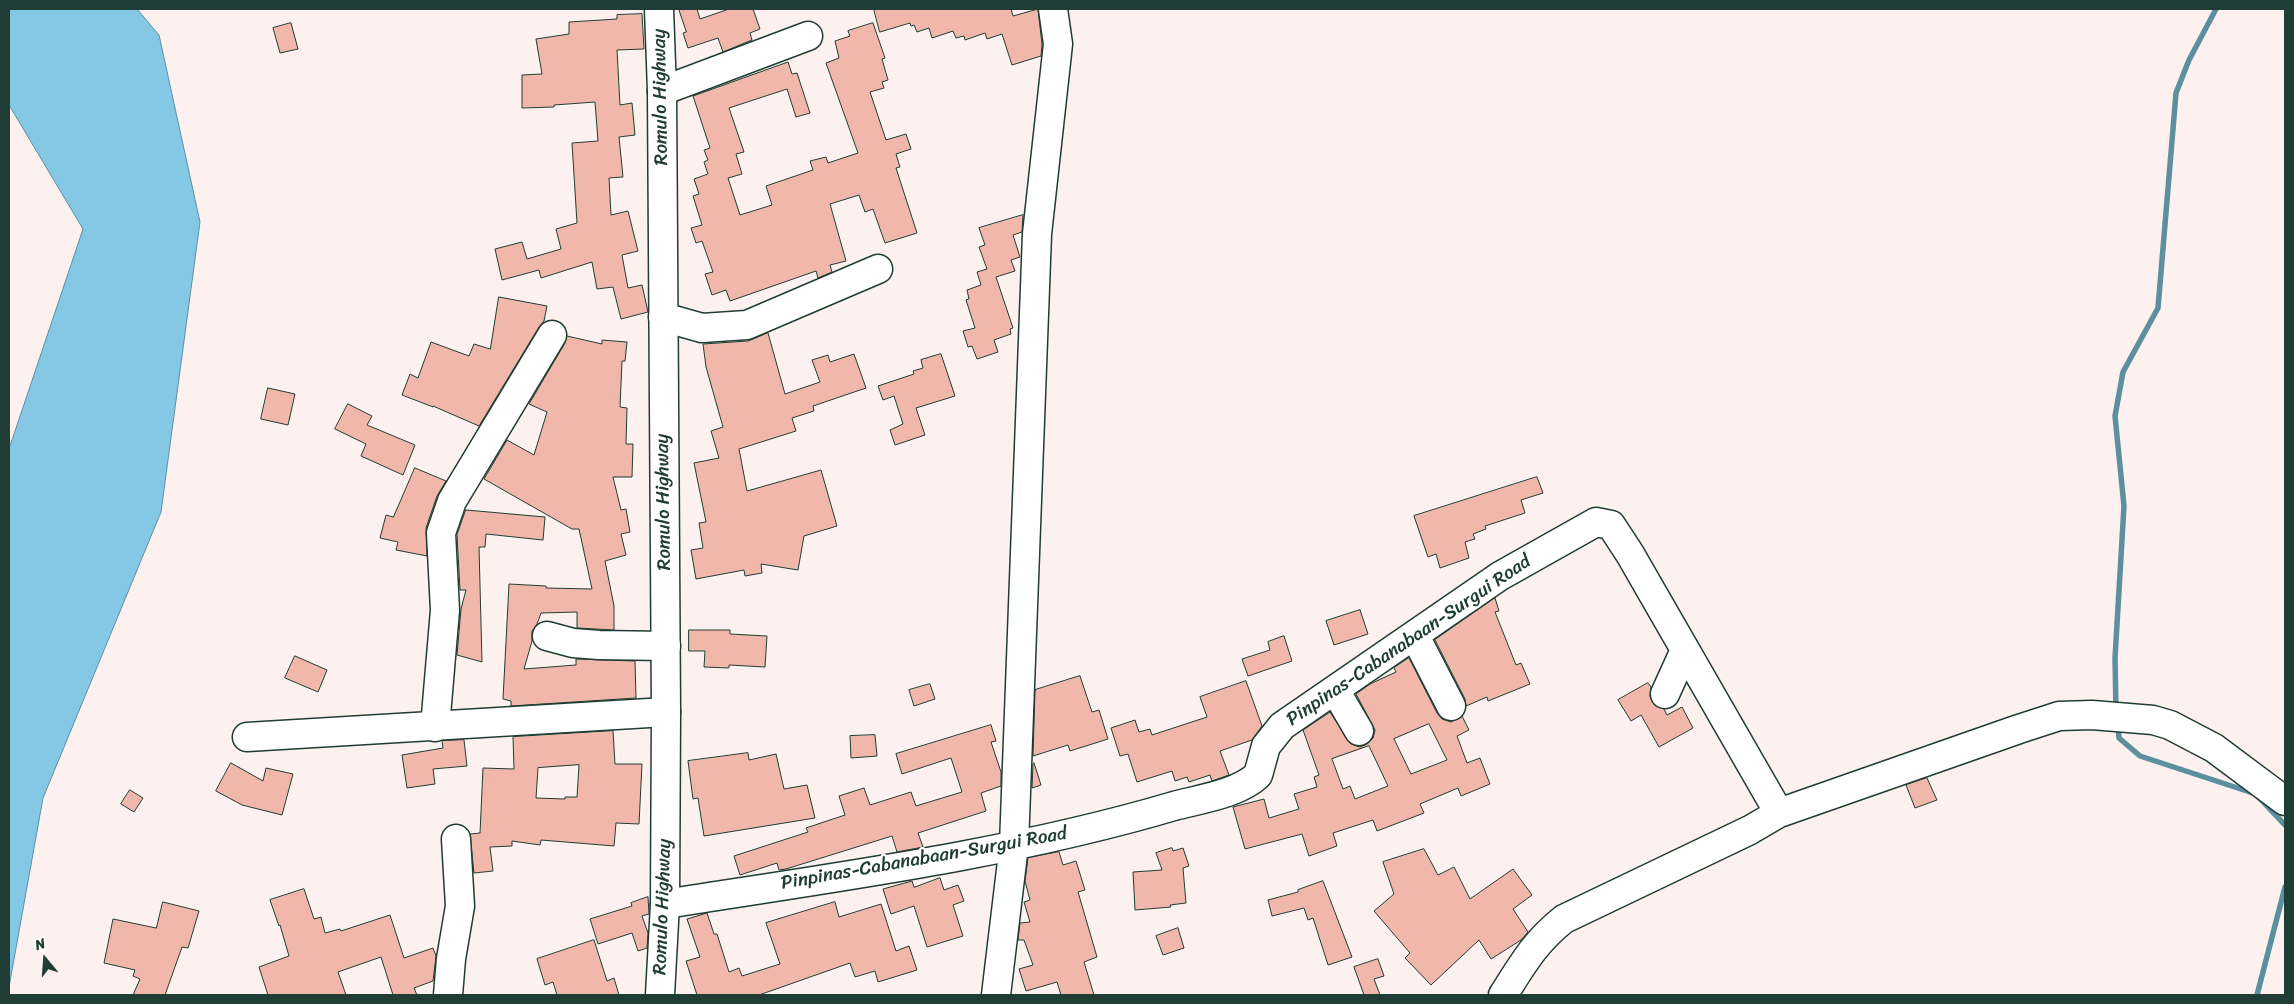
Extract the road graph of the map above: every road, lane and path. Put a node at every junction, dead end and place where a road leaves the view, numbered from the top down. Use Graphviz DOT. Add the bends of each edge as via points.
graph roads {
  1 [pos="659,9"];
  2 [pos="1053,9"];
  3 [pos="808,36"];
  4 [pos="662,91"];
  5 [pos="878,269"];
  6 [pos="663,317"];
  7 [pos="552,334"];
  8 [pos="547,636"];
  9 [pos="1415,636"];
  10 [pos="666,646"];
  11 [pos="1685,650"];
  12 [pos="1335,690"];
  13 [pos="1665,694"];
  14 [pos="1451,706"];
  15 [pos="666,712"];
  16 [pos="435,727"];
  17 [pos="1359,731"];
  18 [pos="247,737"];
  19 [pos="2285,801"];
  20 [pos="1780,813"];
  21 [pos="456,839"];
  22 [pos="1014,845"];
  23 [pos="665,904"];
  24 [pos="448,995"];
  25 [pos="660,995"];
  26 [pos="996,995"];
  27 [pos="1503,995"];
  1 -- 4 [label="main road, Romulo Highway"];
  2 -- 22 [label="main road" via="1058,44 1037,234"];
  3 -- 4 [label="main road"];
  4 -- 6 [label="main road, Romulo Highway"];
  5 -- 6 [label="main road" via="747,324 702,328"];
  6 -- 10 [label="main road, Romulo Highway"];
  7 -- 16 [label="main road" via="452,501 441,533 445,610"];
  8 -- 10 [label="main road" via="573,643"];
  9 -- 11 [label="main road, Pinpinas-Cabanabaan-Surgui Road" via="1500,576 1596,522 1611,526"];
  9 -- 12 [label="main road, Pinpinas-Cabanabaan-Surgui Road"];
  9 -- 14 [label="main road"];
  10 -- 15 [label="main road, Romulo Highway"];
  11 -- 13 [label="main road"];
  11 -- 20 [label="main road, Pinpinas-Cabanabaan-Surgui Road"];
  12 -- 17 [label="main road"];
  12 -- 22 [label="main road, Pinpinas-Cabanabaan-Surgui Road" via="1282,726 1266,746 1258,775 1247,783 1141,816"];
  15 -- 16 [label="main road"];
  15 -- 23 [label="main road, Romulo Highway"];
  16 -- 18 [label="main road"];
  19 -- 20 [label="main road" via="2214,748 2170,725 2153,720 2092,715 2059,716 2018,728"];
  20 -- 27 [label="main road" via="1564,919 1545,934"];
  21 -- 24 [label="main road" via="460,906"];
  22 -- 23 [label="main road, Pinpinas-Cabanabaan-Surgui Road"];
  22 -- 26 [label="main road"];
  23 -- 25 [label="main road, Romulo Highway"];
}
